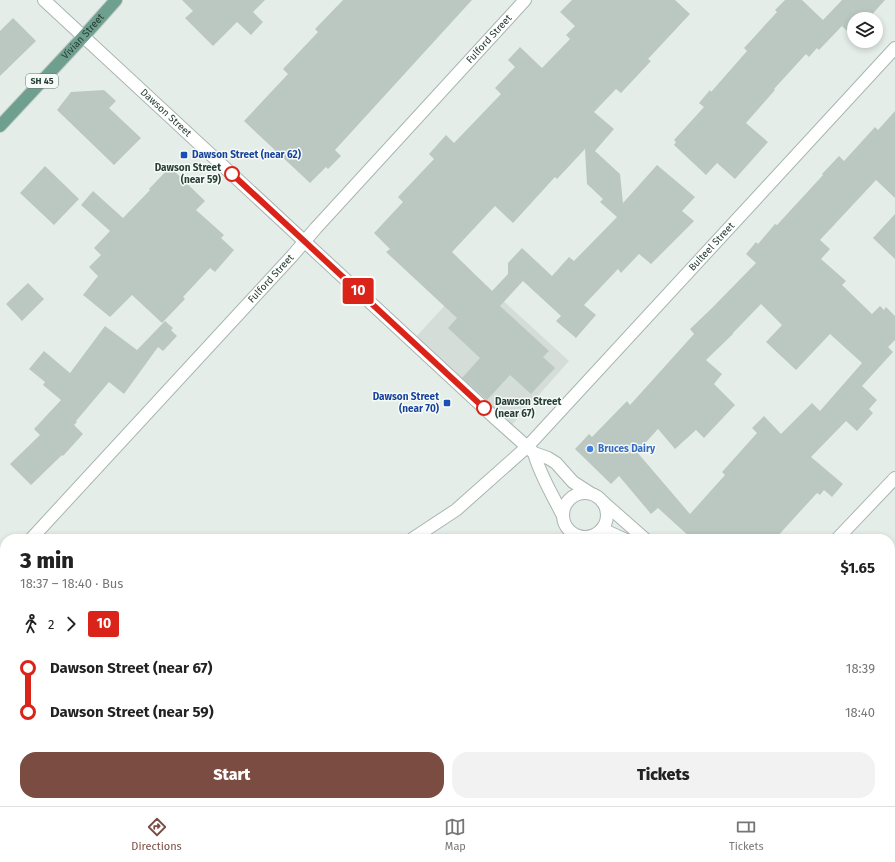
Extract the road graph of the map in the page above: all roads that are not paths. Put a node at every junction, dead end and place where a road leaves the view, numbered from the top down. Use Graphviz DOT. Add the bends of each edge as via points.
graph roads {
  1 [pos="44,0"];
  2 [pos="116,0"];
  3 [pos="525,0"];
  4 [pos="83,37"];
  5 [pos="895,48"];
  6 [pos="0,126"];
  7 [pos="305,241"];
  8 [pos="531,449"];
  9 [pos="895,478"];
  10 [pos="590,493"];
  11 [pos="603,501"];
  12 [pos="562,514"];
  13 [pos="36,534"];
  14 [pos="420,534"];
  15 [pos="572,534"];
  16 [pos="600,534"];
  17 [pos="639,534"];
  18 [pos="842,534"];
  1 -- 4 [label="street, Dawson Street"];
  2 -- 4 [label="main road, Vivian Street / SH 45"];
  3 -- 7 [label="street, Fulford Street"];
  4 -- 6 [label="main road, Vivian Street / SH 45"];
  4 -- 7 [label="street, Dawson Street"];
  5 -- 8 [label="street, Bulteel Street"];
  7 -- 8 [label="street, Dawson Street"];
  7 -- 13 [label="street, Fulford Street"];
  8 -- 10 [label="street, Dawson Street" via="556,463 573,482"];
  8 -- 12 [label="street"];
  8 -- 14 [label="street, Bulteel Street" via="456,510"];
  9 -- 18 [label="street"];
  10 -- 11 [label="street"];
  10 -- 12 [label="street" via="571,497"];
  11 -- 16 [label="street" via="607,515"];
  11 -- 17 [label="street"];
  12 -- 15 [label="street" via="566,528"];
}
